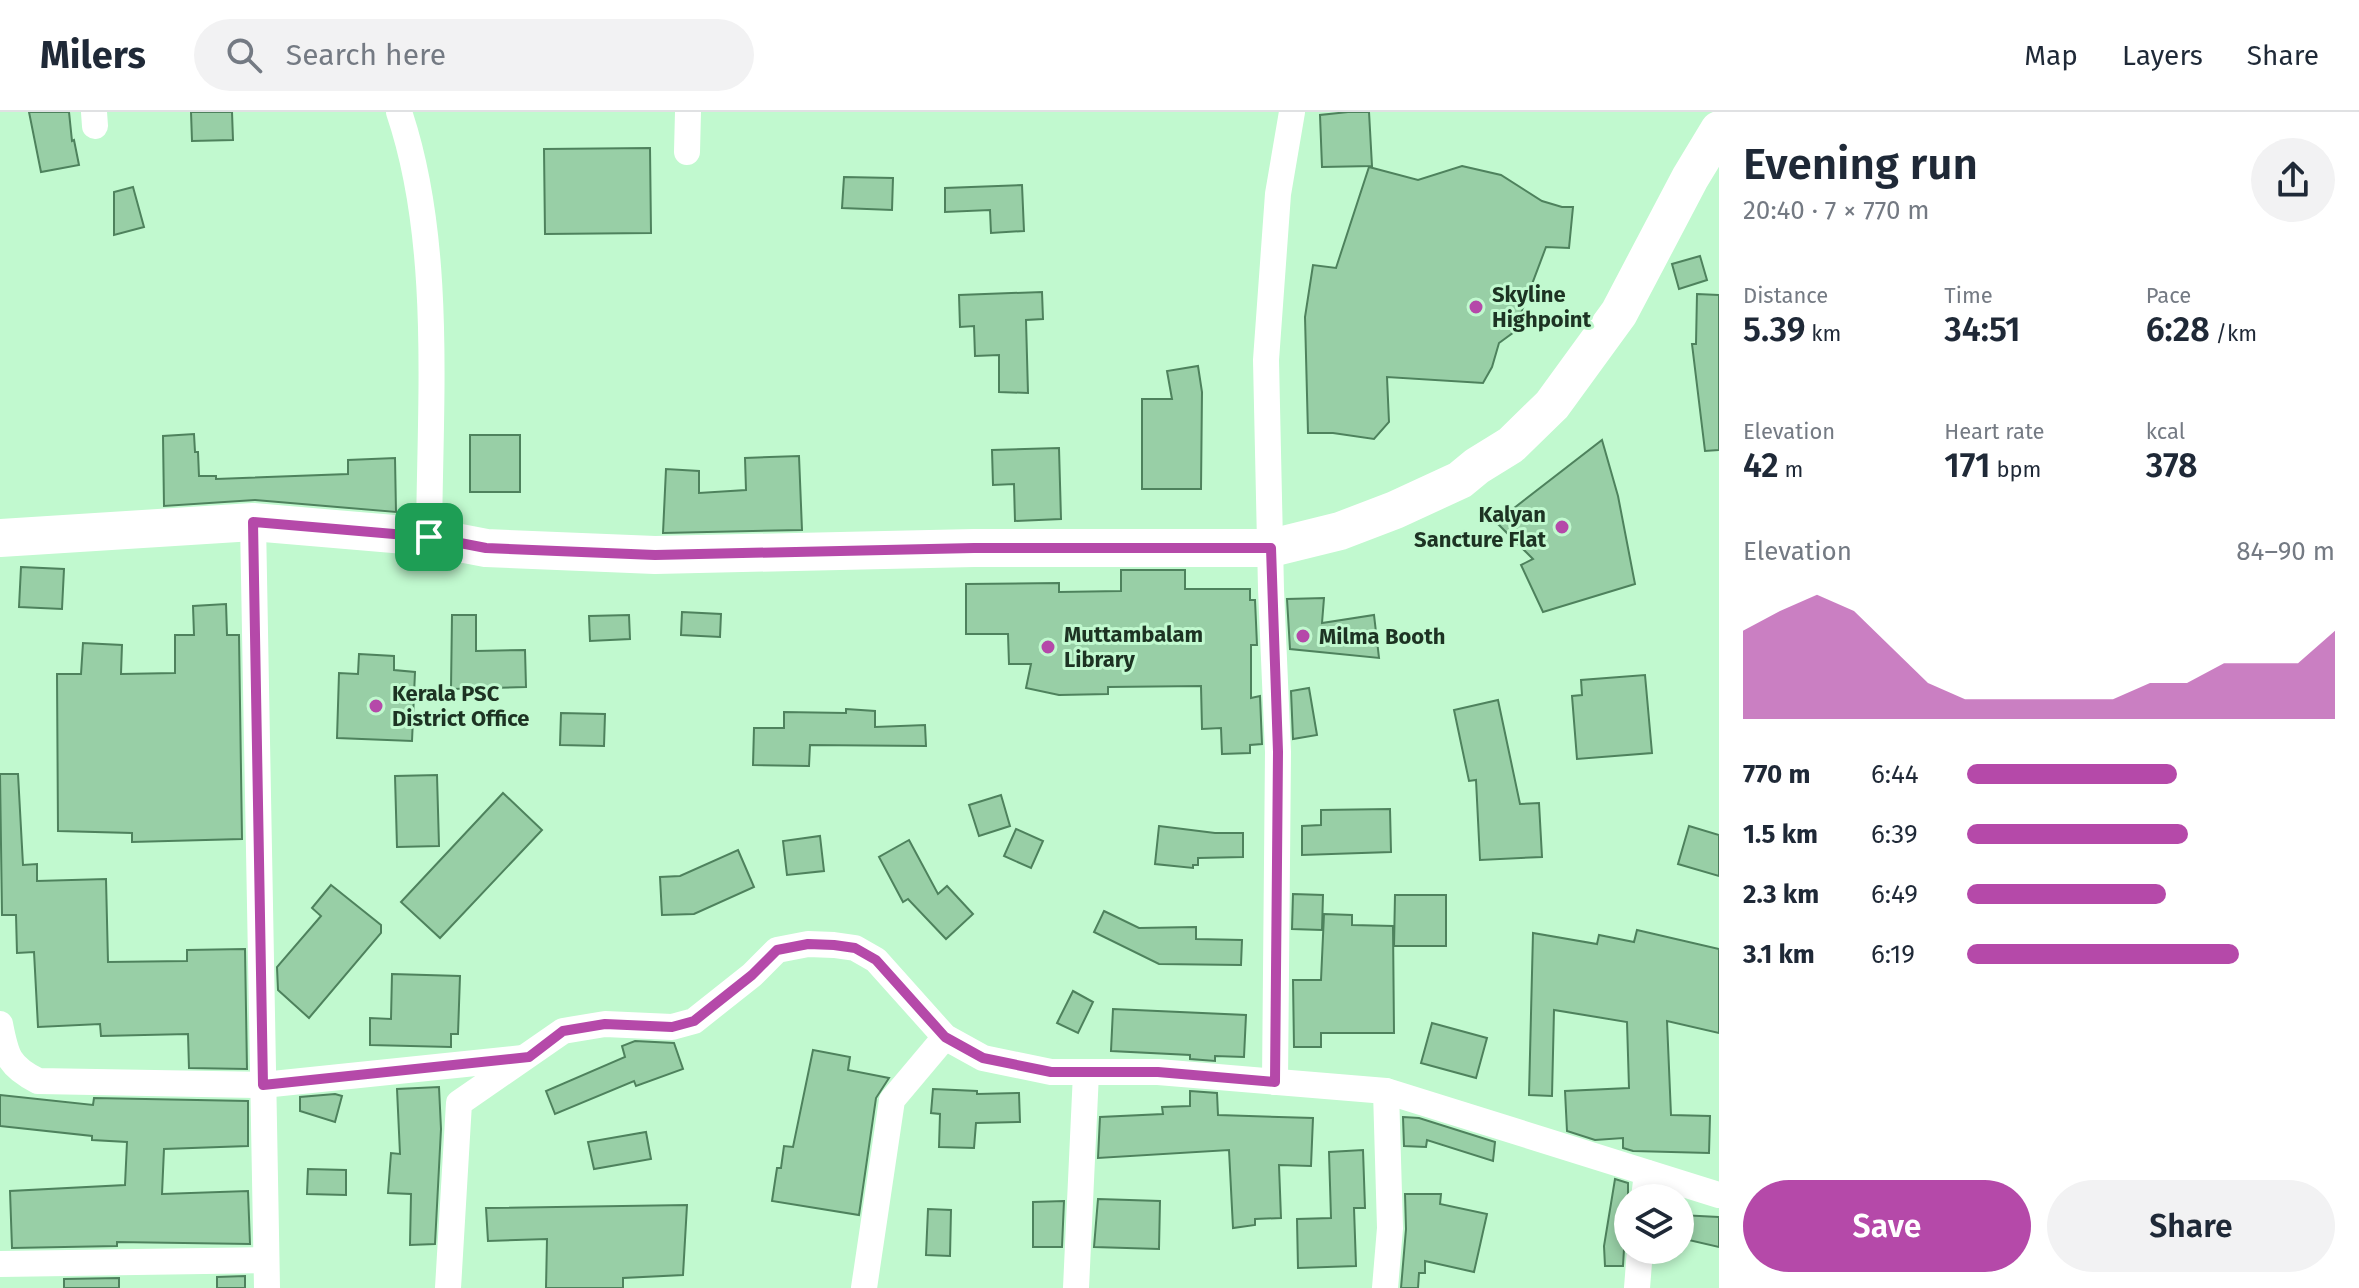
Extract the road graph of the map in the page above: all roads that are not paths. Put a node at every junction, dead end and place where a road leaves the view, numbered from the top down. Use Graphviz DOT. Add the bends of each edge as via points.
graph roads {
  1 [pos="399,112"];
  2 [pos="688,112"];
  3 [pos="1292,112"];
  4 [pos="1719,130"];
  5 [pos="687,152"];
  6 [pos="253,522"];
  7 [pos="429,537"];
  8 [pos="0,538"];
  9 [pos="1271,548"];
  10 [pos="0,1024"];
  11 [pos="945,1037"];
  12 [pos="529,1057"];
  13 [pos="1086,1073"];
  14 [pos="1275,1082"];
  15 [pos="263,1085"];
  16 [pos="1386,1091"];
  17 [pos="1643,1184"];
  18 [pos="1694,1192"];
  19 [pos="1719,1195"];
  20 [pos="266,1260"];
  21 [pos="0,1264"];
  22 [pos="1639,1264"];
  23 [pos="267,1288"];
  24 [pos="448,1288"];
  25 [pos="864,1288"];
  26 [pos="1076,1288"];
  27 [pos="1385,1288"];
  28 [pos="1637,1288"];
  1 -- 7 [label="street" via="409,142 428,267"];
  2 -- 5 [label="street"];
  3 -- 9 [label="street" via="1278,194 1266,360"];
  4 -- 9 [label="main road" via="1619,313 1552,405 1511,445 1460,480 1395,510"];
  6 -- 7 [label="main road"];
  6 -- 8 [label="main road"];
  6 -- 15 [label="street"];
  7 -- 9 [label="main road" via="486,548 655,555"];
  9 -- 14 [label="street" via="1278,752"];
  10 -- 15 [label="street" via="6,1053 17,1071 38,1081"];
  11 -- 12 [label="street" via="876,960 855,948 808,944 777,950 694,1021 672,1027 605,1024 563,1031"];
  11 -- 13 [label="street" via="983,1058 1051,1072"];
  11 -- 25 [label="street" via="892,1100"];
  12 -- 15 [label="street"];
  12 -- 24 [label="street" via="459,1103"];
  13 -- 14 [label="street" via="1158,1072"];
  13 -- 26 [label="street"];
  14 -- 16 [label="street"];
  15 -- 20 [label="street"];
  16 -- 17 [label="street"];
  16 -- 27 [label="street" via="1390,1228"];
  18 -- 19 [label="street"];
  20 -- 21 [label="street"];
  20 -- 23 [label="street"];
  22 -- 28 [label="street"];
}
